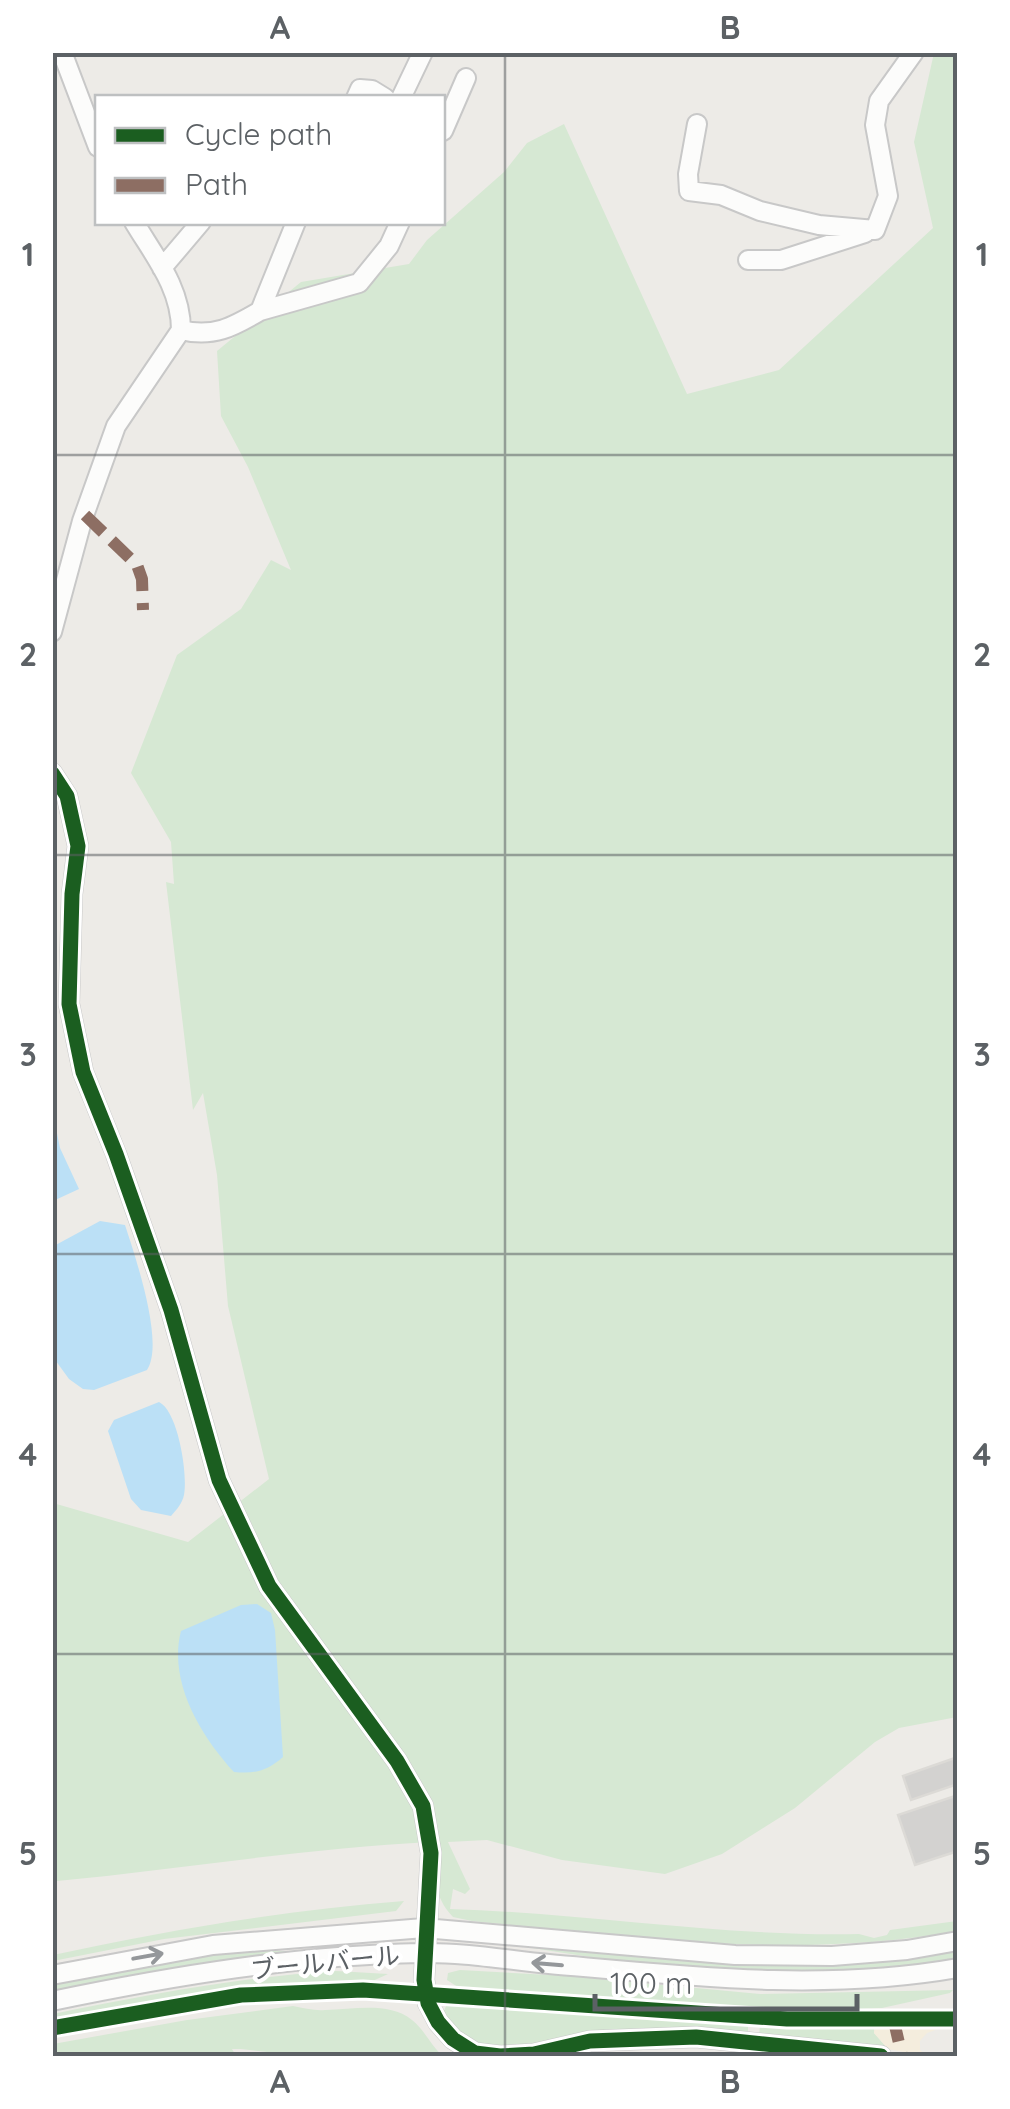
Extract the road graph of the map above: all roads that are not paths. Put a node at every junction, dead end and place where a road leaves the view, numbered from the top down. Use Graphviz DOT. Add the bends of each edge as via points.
graph roads {
  1 [pos="62,52"];
  2 [pos="422,52"];
  3 [pos="914,52"];
  4 [pos="466,78"];
  5 [pos="358,95"];
  6 [pos="380,95"];
  7 [pos="402,95"];
  8 [pos="697,124"];
  9 [pos="445,126"];
  10 [pos="95,139"];
  11 [pos="136,225"];
  12 [pos="198,225"];
  13 [pos="295,225"];
  14 [pos="399,225"];
  15 [pos="874,230"];
  16 [pos="748,260"];
  17 [pos="162,268"];
  18 [pos="260,311"];
  19 [pos="181,330"];
  20 [pos="52,632"];
  21 [pos="52,773"];
  22 [pos="424,1928"];
  23 [pos="958,1941"];
  24 [pos="423,1953"];
  25 [pos="958,1968"];
  26 [pos="52,1974"];
  27 [pos="52,2001"];
  28 [pos="591,2049"];
  29 [pos="881,2056"];
  1 -- 10 [label="street"];
  2 -- 7 [label="street"];
  3 -- 15 [label="street" via="879,101 875,125 888,196"];
  4 -- 9 [label="street"];
  5 -- 6 [label="street"];
  8 -- 15 [label="street" via="689,191 819,225"];
  11 -- 17 [label="street"];
  12 -- 17 [label="street"];
  13 -- 18 [label="street"];
  14 -- 18 [label="street" via="359,283"];
  15 -- 16 [label="street" via="781,260"];
  17 -- 19 [label="street" via="175,290"];
  18 -- 19 [label="street" via="230,330"];
  19 -- 20 [label="street" via="116,426"];
  21 -- 22 [label="street" via="67,796 78,846 69,1004 83,1072 171,1310 219,1480 269,1586 423,1806 431,1853"];
  22 -- 23 [label="street" via="735,1955 832,1956"];
  22 -- 24 [label="street"];
  26 -- 22 [label="street, one-way" via="213,1944"];
  25 -- 24 [label="street, ブールバール, one-way" via="908,1977 731,1980"];
  24 -- 27 [label="street, ブールバール" via="290,1963"];
  24 -- 28 [label="street" via="433,2013 452,2039 475,2054"];
  28 -- 29 [label="street" via="696,2038"];
}
